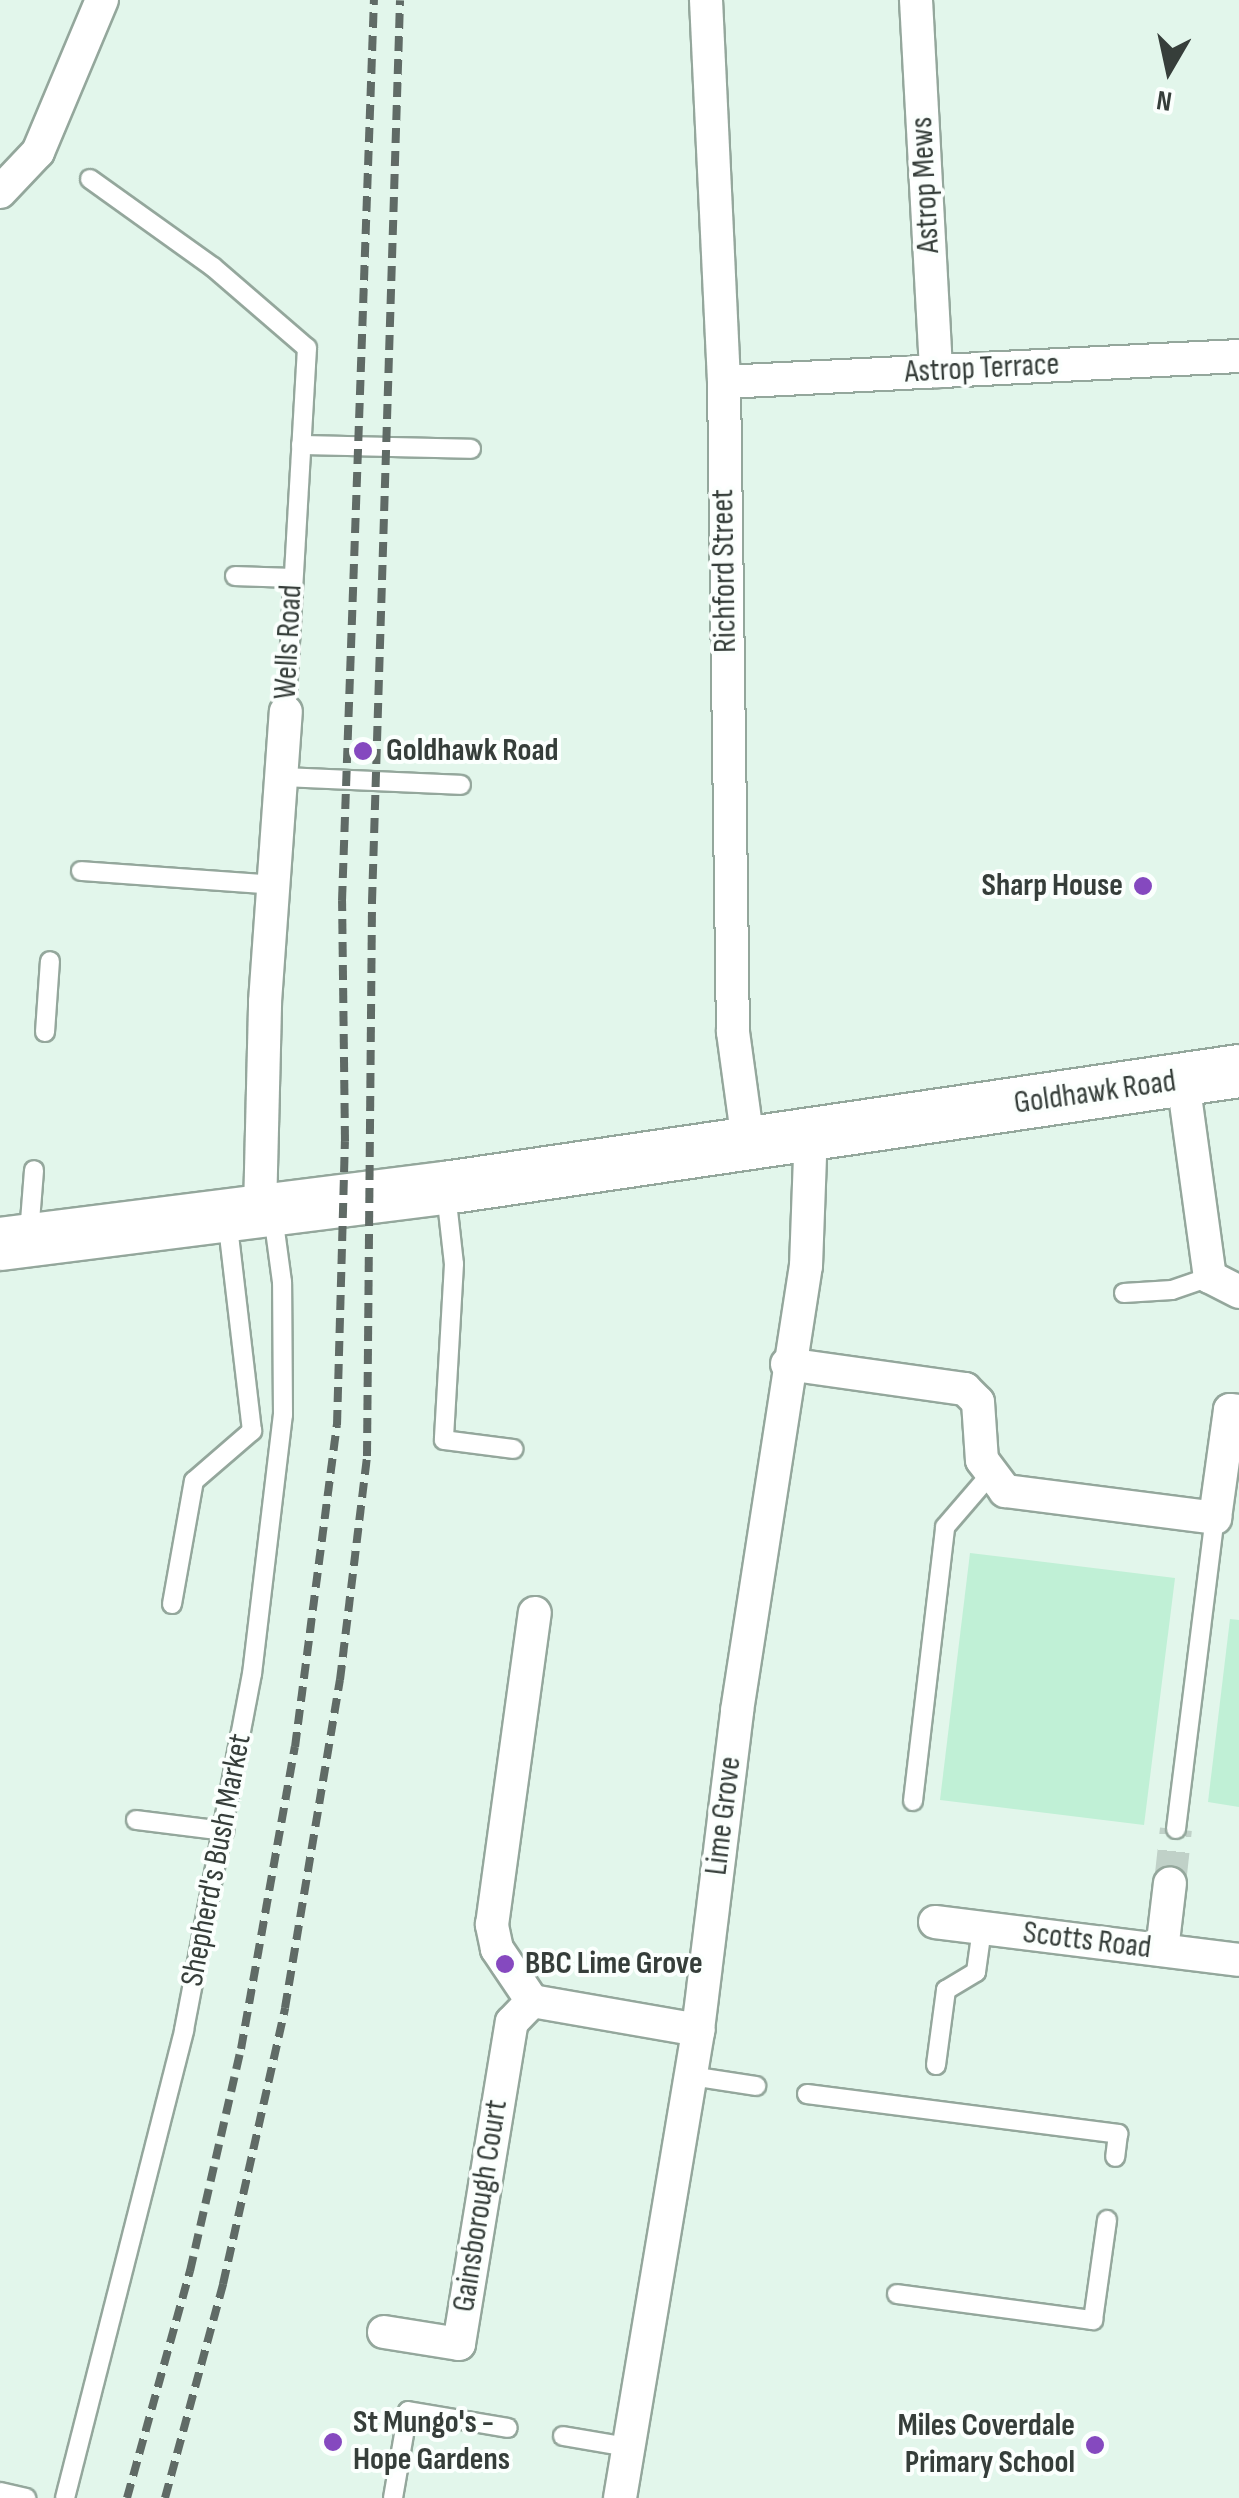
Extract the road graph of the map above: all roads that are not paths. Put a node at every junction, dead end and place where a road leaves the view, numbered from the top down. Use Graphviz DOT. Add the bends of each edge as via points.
graph roads {
  1 [pos="102,0"];
  2 [pos="706,0"];
  3 [pos="916,0"];
  4 [pos="90,180"];
  5 [pos="0,192"];
  6 [pos="1239,356"];
  7 [pos="936,371"];
  8 [pos="724,382"];
  9 [pos="301,445"];
  10 [pos="471,450"];
  11 [pos="235,576"];
  12 [pos="292,578"];
  13 [pos="286,712"];
  14 [pos="281,777"];
  15 [pos="461,785"];
  16 [pos="80,871"];
  17 [pos="274,885"];
  18 [pos="50,961"];
  19 [pos="45,1032"];
  20 [pos="1239,1071"];
  21 [pos="1184,1081"];
  22 [pos="812,1132"];
  23 [pos="748,1141"];
  24 [pos="34,1170"];
  25 [pos="445,1188"];
  26 [pos="253,1212"];
  27 [pos="14,1242"];
  28 [pos="1224,1285"];
  29 [pos="1124,1293"];
  30 [pos="787,1364"];
  31 [pos="1239,1411"];
  32 [pos="513,1449"];
  33 [pos="989,1476"];
  34 [pos="1215,1518"];
  35 [pos="172,1604"];
  36 [pos="535,1613"];
  37 [pos="913,1801"];
  38 [pos="136,1820"];
  39 [pos="1176,1829"];
  40 [pos="224,1830"];
  41 [pos="1170,1883"];
  42 [pos="935,1922"];
  43 [pos="982,1929"];
  44 [pos="1162,1950"];
  45 [pos="1239,1960"];
  46 [pos="532,2001"];
  47 [pos="698,2030"];
  48 [pos="936,2066"];
  49 [pos="690,2076"];
  50 [pos="756,2086"];
  51 [pos="807,2094"];
  52 [pos="1115,2157"];
  53 [pos="1107,2220"];
  54 [pos="896,2294"];
  55 [pos="384,2332"];
  56 [pos="508,2428"];
  57 [pos="564,2436"];
  58 [pos="628,2446"];
  59 [pos="0,2492"];
  60 [pos="26,2498"];
  61 [pos="65,2498"];
  62 [pos="394,2498"];
  63 [pos="620,2498"];
  1 -- 5 [label="street" via="38,152"];
  2 -- 8 [label="street, Richford Street"];
  3 -- 7 [label="street, Astrop Mews"];
  4 -- 9 [label="lane, Wells Road" via="213,267 308,348"];
  6 -- 7 [label="street, Astrop Terrace"];
  7 -- 8 [label="street, Astrop Terrace"];
  8 -- 23 [label="street, Richford Street" via="734,1032"];
  9 -- 10 [label="lane"];
  9 -- 12 [label="lane, Wells Road"];
  11 -- 12 [label="lane"];
  12 -- 13 [label="lane, Wells Road"];
  13 -- 14 [label="street, Wells Road"];
  14 -- 15 [label="lane"];
  14 -- 17 [label="street, Wells Road"];
  16 -- 17 [label="lane"];
  17 -- 26 [label="street, Wells Road"];
  18 -- 19 [label="lane"];
  20 -- 21 [label="main road, Goldhawk Road"];
  21 -- 22 [label="main road, Goldhawk Road"];
  21 -- 28 [label="street"];
  22 -- 23 [label="main road, Goldhawk Road"];
  22 -- 30 [label="street, Lime Grove" via="814,1198"];
  23 -- 25 [label="main road, Goldhawk Road"];
  24 -- 27 [label="lane"];
  25 -- 26 [label="main road, Goldhawk Road"];
  25 -- 32 [label="lane" via="454,1264 444,1440"];
  26 -- 27 [label="main road, Goldhawk Road"];
  26 -- 35 [label="lane" via="252,1430 194,1482"];
  26 -- 40 [label="lane, Shepherd's Bush Market" via="282,1282 283,1415 252,1674"];
  28 -- 29 [label="lane"];
  30 -- 33 [label="street" via="964,1389 978,1402"];
  30 -- 47 [label="street, Lime Grove"];
  31 -- 34 [label="street" via="1230,1410"];
  33 -- 34 [label="street" via="1005,1490"];
  33 -- 37 [label="lane" via="945,1527"];
  34 -- 39 [label="lane"];
  36 -- 46 [label="street" via="492,1924 497,1948"];
  38 -- 40 [label="lane"];
  40 -- 61 [label="lane, Shepherd's Bush Market" via="184,2030"];
  41 -- 44 [label="street"];
  42 -- 43 [label="street, Scotts Road"];
  43 -- 44 [label="street, Scotts Road"];
  43 -- 48 [label="lane" via="976,1972 946,1990"];
  44 -- 45 [label="street, Scotts Road"];
  46 -- 47 [label="street"];
  46 -- 55 [label="street, Gainsborough Court" via="512,2022 459,2344"];
  47 -- 49 [label="street, Lime Grove"];
  49 -- 50 [label="lane"];
  49 -- 58 [label="street, Lime Grove"];
  51 -- 52 [label="lane" via="1118,2134"];
  53 -- 54 [label="lane" via="1093,2320"];
  56 -- 62 [label="lane" via="408,2411"];
  57 -- 58 [label="lane"];
  58 -- 63 [label="street, Lime Grove"];
  59 -- 60 [label="lane"];
}
